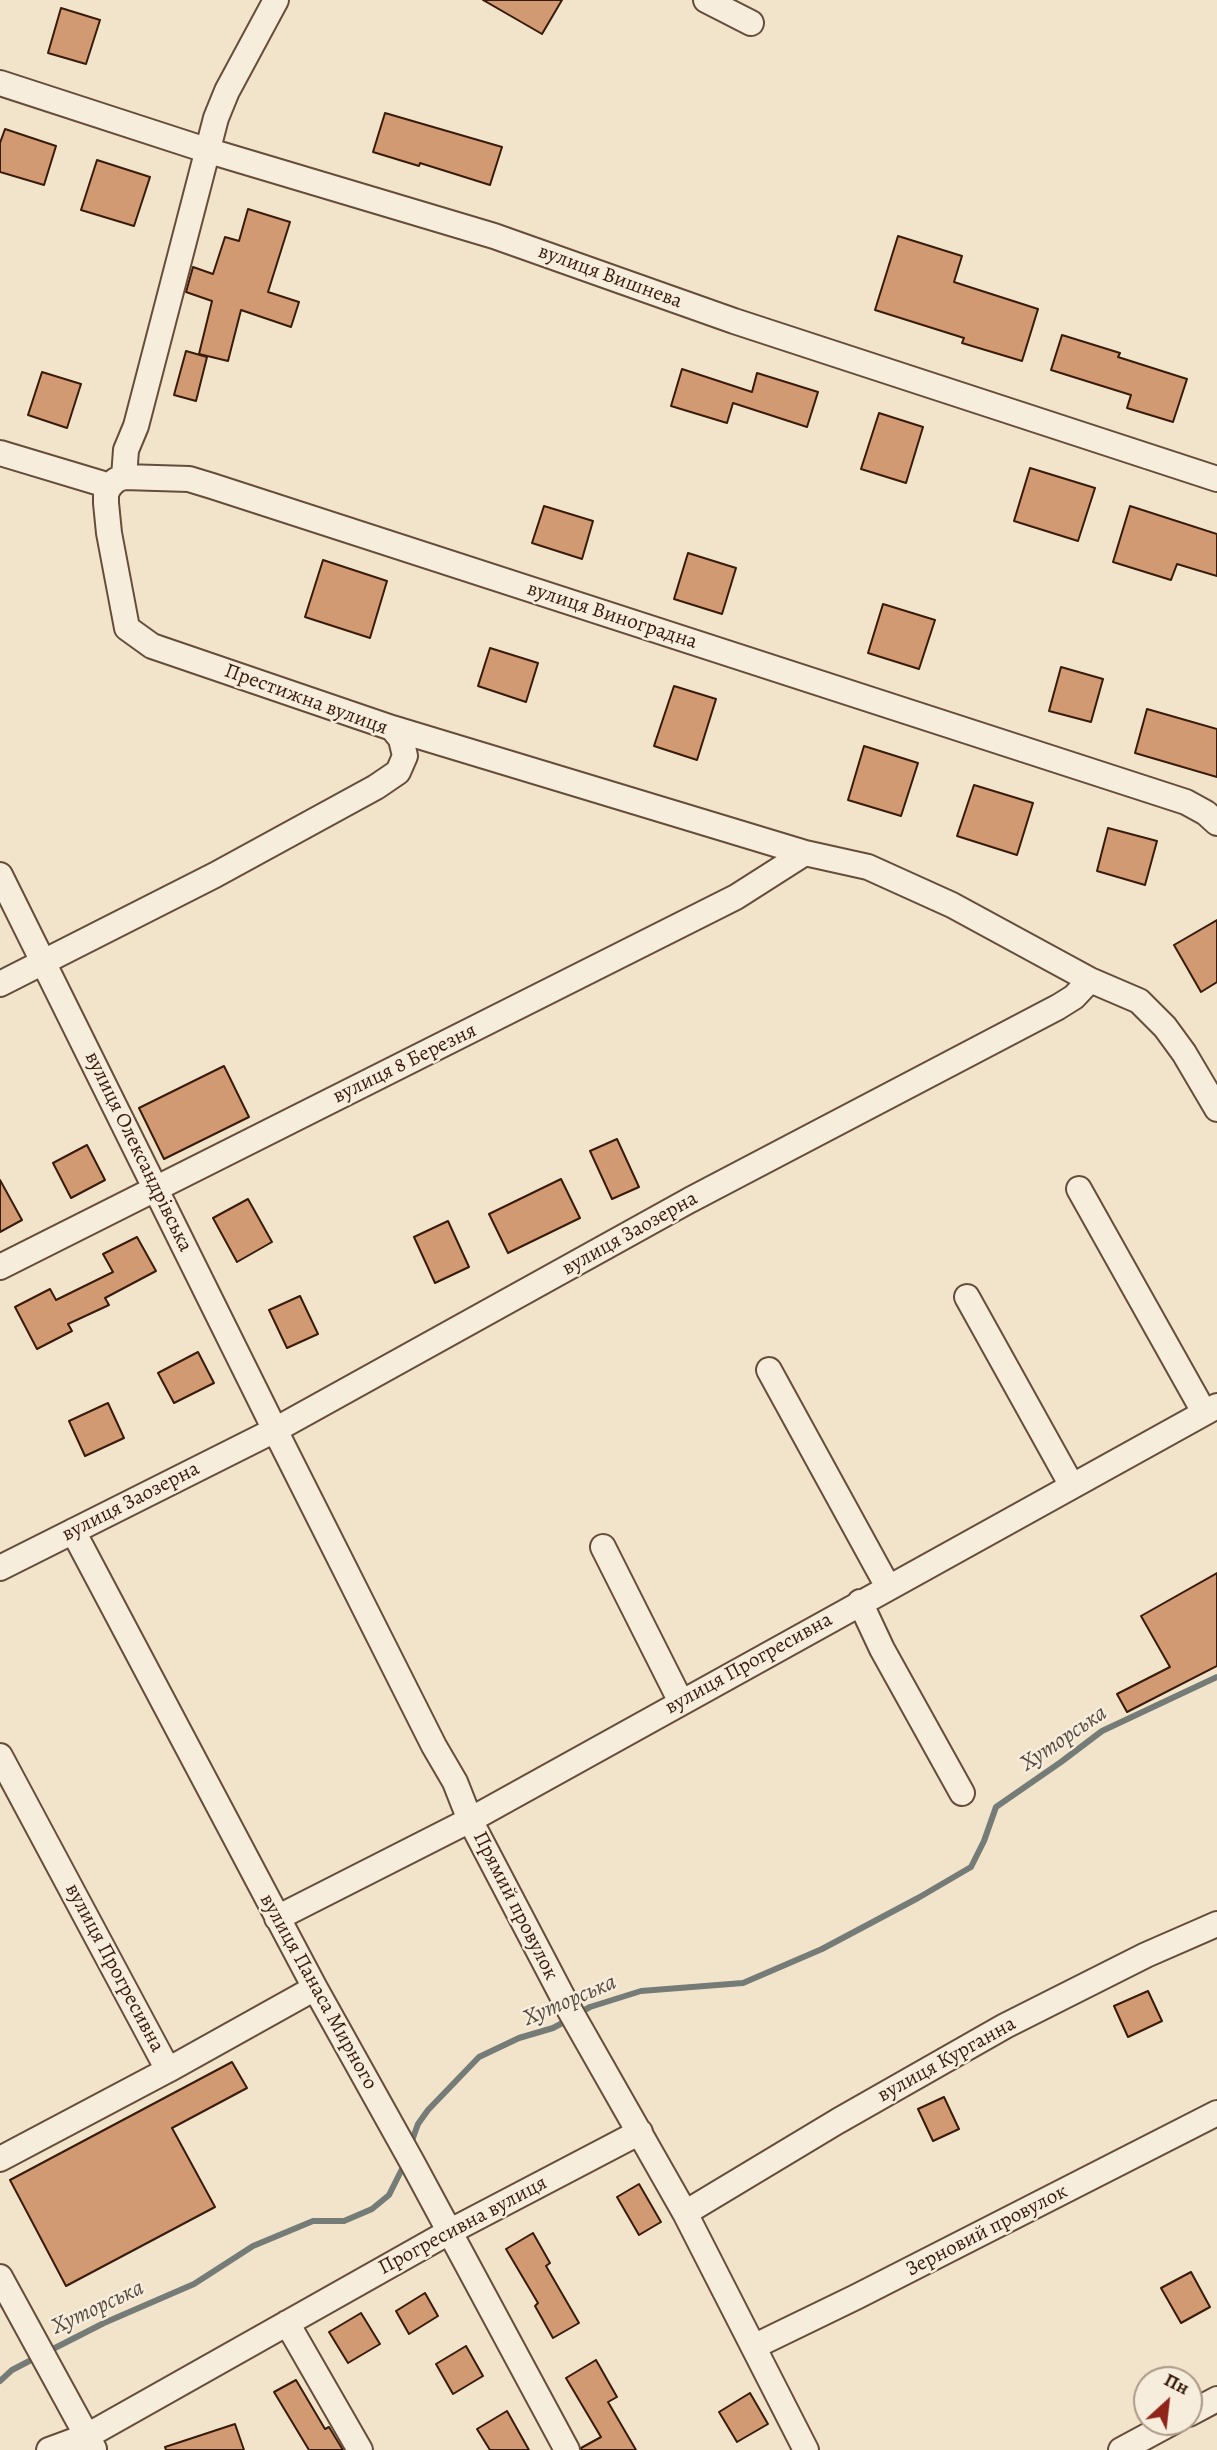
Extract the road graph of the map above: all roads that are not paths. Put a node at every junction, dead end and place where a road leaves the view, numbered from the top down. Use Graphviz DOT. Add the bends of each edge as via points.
graph roads {
  1 [pos="276,0"];
  2 [pos="706,0"];
  3 [pos="751,23"];
  4 [pos="0,83"];
  5 [pos="206,150"];
  6 [pos="0,453"];
  7 [pos="1217,479"];
  8 [pos="117,482"];
  9 [pos="392,728"];
  10 [pos="1217,823"];
  11 [pos="805,853"];
  12 [pos="0,875"];
  13 [pos="45,962"];
  14 [pos="1090,980"];
  15 [pos="0,984"];
  16 [pos="1217,1109"];
  17 [pos="156,1188"];
  18 [pos="1079,1189"];
  19 [pos="0,1267"];
  20 [pos="967,1297"];
  21 [pos="769,1370"];
  22 [pos="1210,1409"];
  23 [pos="275,1430"];
  24 [pos="1072,1486"];
  25 [pos="73,1531"];
  26 [pos="603,1547"];
  27 [pos="0,1569"];
  28 [pos="888,1587"];
  29 [pos="860,1602"];
  30 [pos="681,1702"];
  31 [pos="0,1756"];
  32 [pos="962,1793"];
  33 [pos="470,1820"];
  34 [pos="278,1917"];
  35 [pos="1217,1924"];
  36 [pos="315,1988"];
  37 [pos="168,2070"];
  38 [pos="1217,2113"];
  39 [pos="640,2132"];
  40 [pos="0,2159"];
  41 [pos="685,2213"];
  42 [pos="449,2232"];
  43 [pos="0,2277"];
  44 [pos="287,2323"];
  45 [pos="755,2346"];
  46 [pos="1148,2436"];
  47 [pos="91,2443"];
  48 [pos="49,2450"];
  49 [pos="360,2450"];
  50 [pos="567,2450"];
  51 [pos="806,2450"];
  52 [pos="1121,2450"];
  1 -- 5 [label="street, Престижна вулиця" via="227,91"];
  2 -- 3 [label="street"];
  4 -- 5 [label="street, вулиця Вишнева"];
  5 -- 7 [label="street, вулиця Вишнева" via="494,236 734,321"];
  5 -- 8 [label="street, Престижна вулиця" via="162,331"];
  6 -- 8 [label="street, вулиця Виноградна"];
  8 -- 9 [label="street, Престижна вулиця" via="106,493 106,503 127,628 152,646"];
  8 -- 10 [label="street, вулиця Виноградна" via="189,479 212,486 1186,802"];
  9 -- 11 [label="street"];
  9 -- 13 [label="street, Престижна вулиця" via="401,739 405,756 398,772 376,787"];
  11 -- 14 [label="street" via="868,867 952,905"];
  11 -- 17 [label="street, вулиця 8 Березня" via="736,897"];
  12 -- 13 [label="street, вулиця Олександрівська"];
  13 -- 15 [label="street, Престижна вулиця"];
  13 -- 17 [label="street, вулиця Олександрівська"];
  14 -- 16 [label="street" via="1139,1002 1165,1027"];
  14 -- 23 [label="street, вулиця Заозерна" via="1058,1007 690,1200"];
  17 -- 19 [label="street, вулиця 8 Березня"];
  17 -- 23 [label="street, вулиця Олександрівська"];
  18 -- 22 [label="street"];
  20 -- 24 [label="street"];
  21 -- 28 [label="street"];
  22 -- 24 [label="street, вулиця Прогресивна"];
  23 -- 25 [label="street, вулиця Заозерна"];
  23 -- 33 [label="street, Прямий провулок" via="455,1782"];
  24 -- 28 [label="street, вулиця Прогресивна"];
  25 -- 27 [label="street, вулиця Заозерна"];
  25 -- 34 [label="street, вулиця Панаса Мирного"];
  26 -- 30 [label="street"];
  28 -- 29 [label="street, вулиця Прогресивна"];
  29 -- 30 [label="street, вулиця Прогресивна"];
  29 -- 32 [label="street"];
  30 -- 33 [label="street, вулиця Прогресивна"];
  31 -- 37 [label="street, вулиця Прогресивна"];
  33 -- 34 [label="street, вулиця Прогресивна"];
  33 -- 39 [label="street, Прямий провулок"];
  34 -- 36 [label="street, вулиця Панаса Мирного"];
  35 -- 41 [label="street, вулиця Курганна" via="1005,2026"];
  36 -- 37 [label="street, вулиця Прогресивна"];
  36 -- 42 [label="street, вулиця Панаса Мирного"];
  37 -- 40 [label="street"];
  38 -- 45 [label="street, Зерновий провулок"];
  39 -- 41 [label="street, Прямий провулок"];
  39 -- 42 [label="street, Прогресивна вулиця"];
  41 -- 45 [label="street, Прямий провулок"];
  42 -- 44 [label="street, Прогресивна вулиця"];
  42 -- 50 [label="street, вулиця Панаса Мирного"];
  43 -- 47 [label="street"];
  44 -- 47 [label="street, Прогресивна вулиця"];
  44 -- 49 [label="street"];
  45 -- 51 [label="street, Прямий провулок"];
  46 -- 52 [label="street"];
  47 -- 48 [label="street, Прогресивна вулиця"];
}
